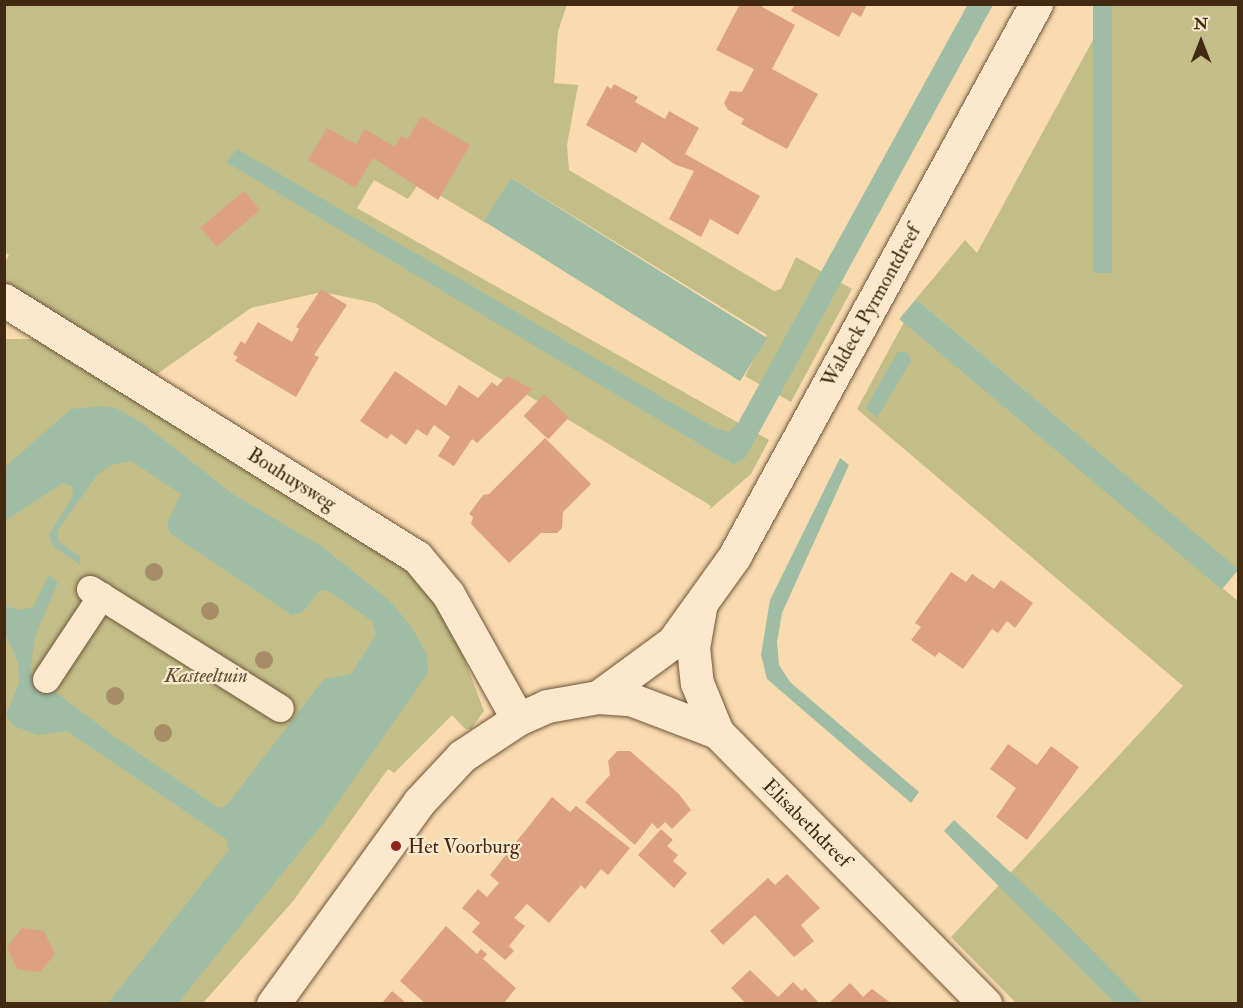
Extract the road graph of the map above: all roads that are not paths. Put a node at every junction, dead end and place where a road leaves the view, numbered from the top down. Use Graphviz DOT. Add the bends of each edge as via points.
graph roads {
  1 [pos="1036,4"];
  2 [pos="4,300"];
  3 [pos="701,603"];
  4 [pos="46,678"];
  5 [pos="598,697"];
  6 [pos="280,708"];
  7 [pos="518,718"];
  8 [pos="717,732"];
  9 [pos="285,999"];
  10 [pos="985,1004"];
  1 -- 3 [label="street, Waldeck Pyrmontdreef" via="734,557"];
  2 -- 7 [label="street, Bouhuysweg" via="417,557 448,594"];
  3 -- 5 [label="street, Waldeck Pyrmontdreef" via="674,642"];
  3 -- 8 [label="street, Waldeck Pyrmontdreef" via="693,647 697,683"];
  4 -- 6 [label="street" via="95,592"];
  5 -- 7 [label="street" via="555,704"];
  5 -- 8 [label="street, Elisabethdreef" via="630,699"];
  7 -- 9 [label="street" via="462,756 419,802"];
  8 -- 10 [label="street, Elisabethdreef"];
}
